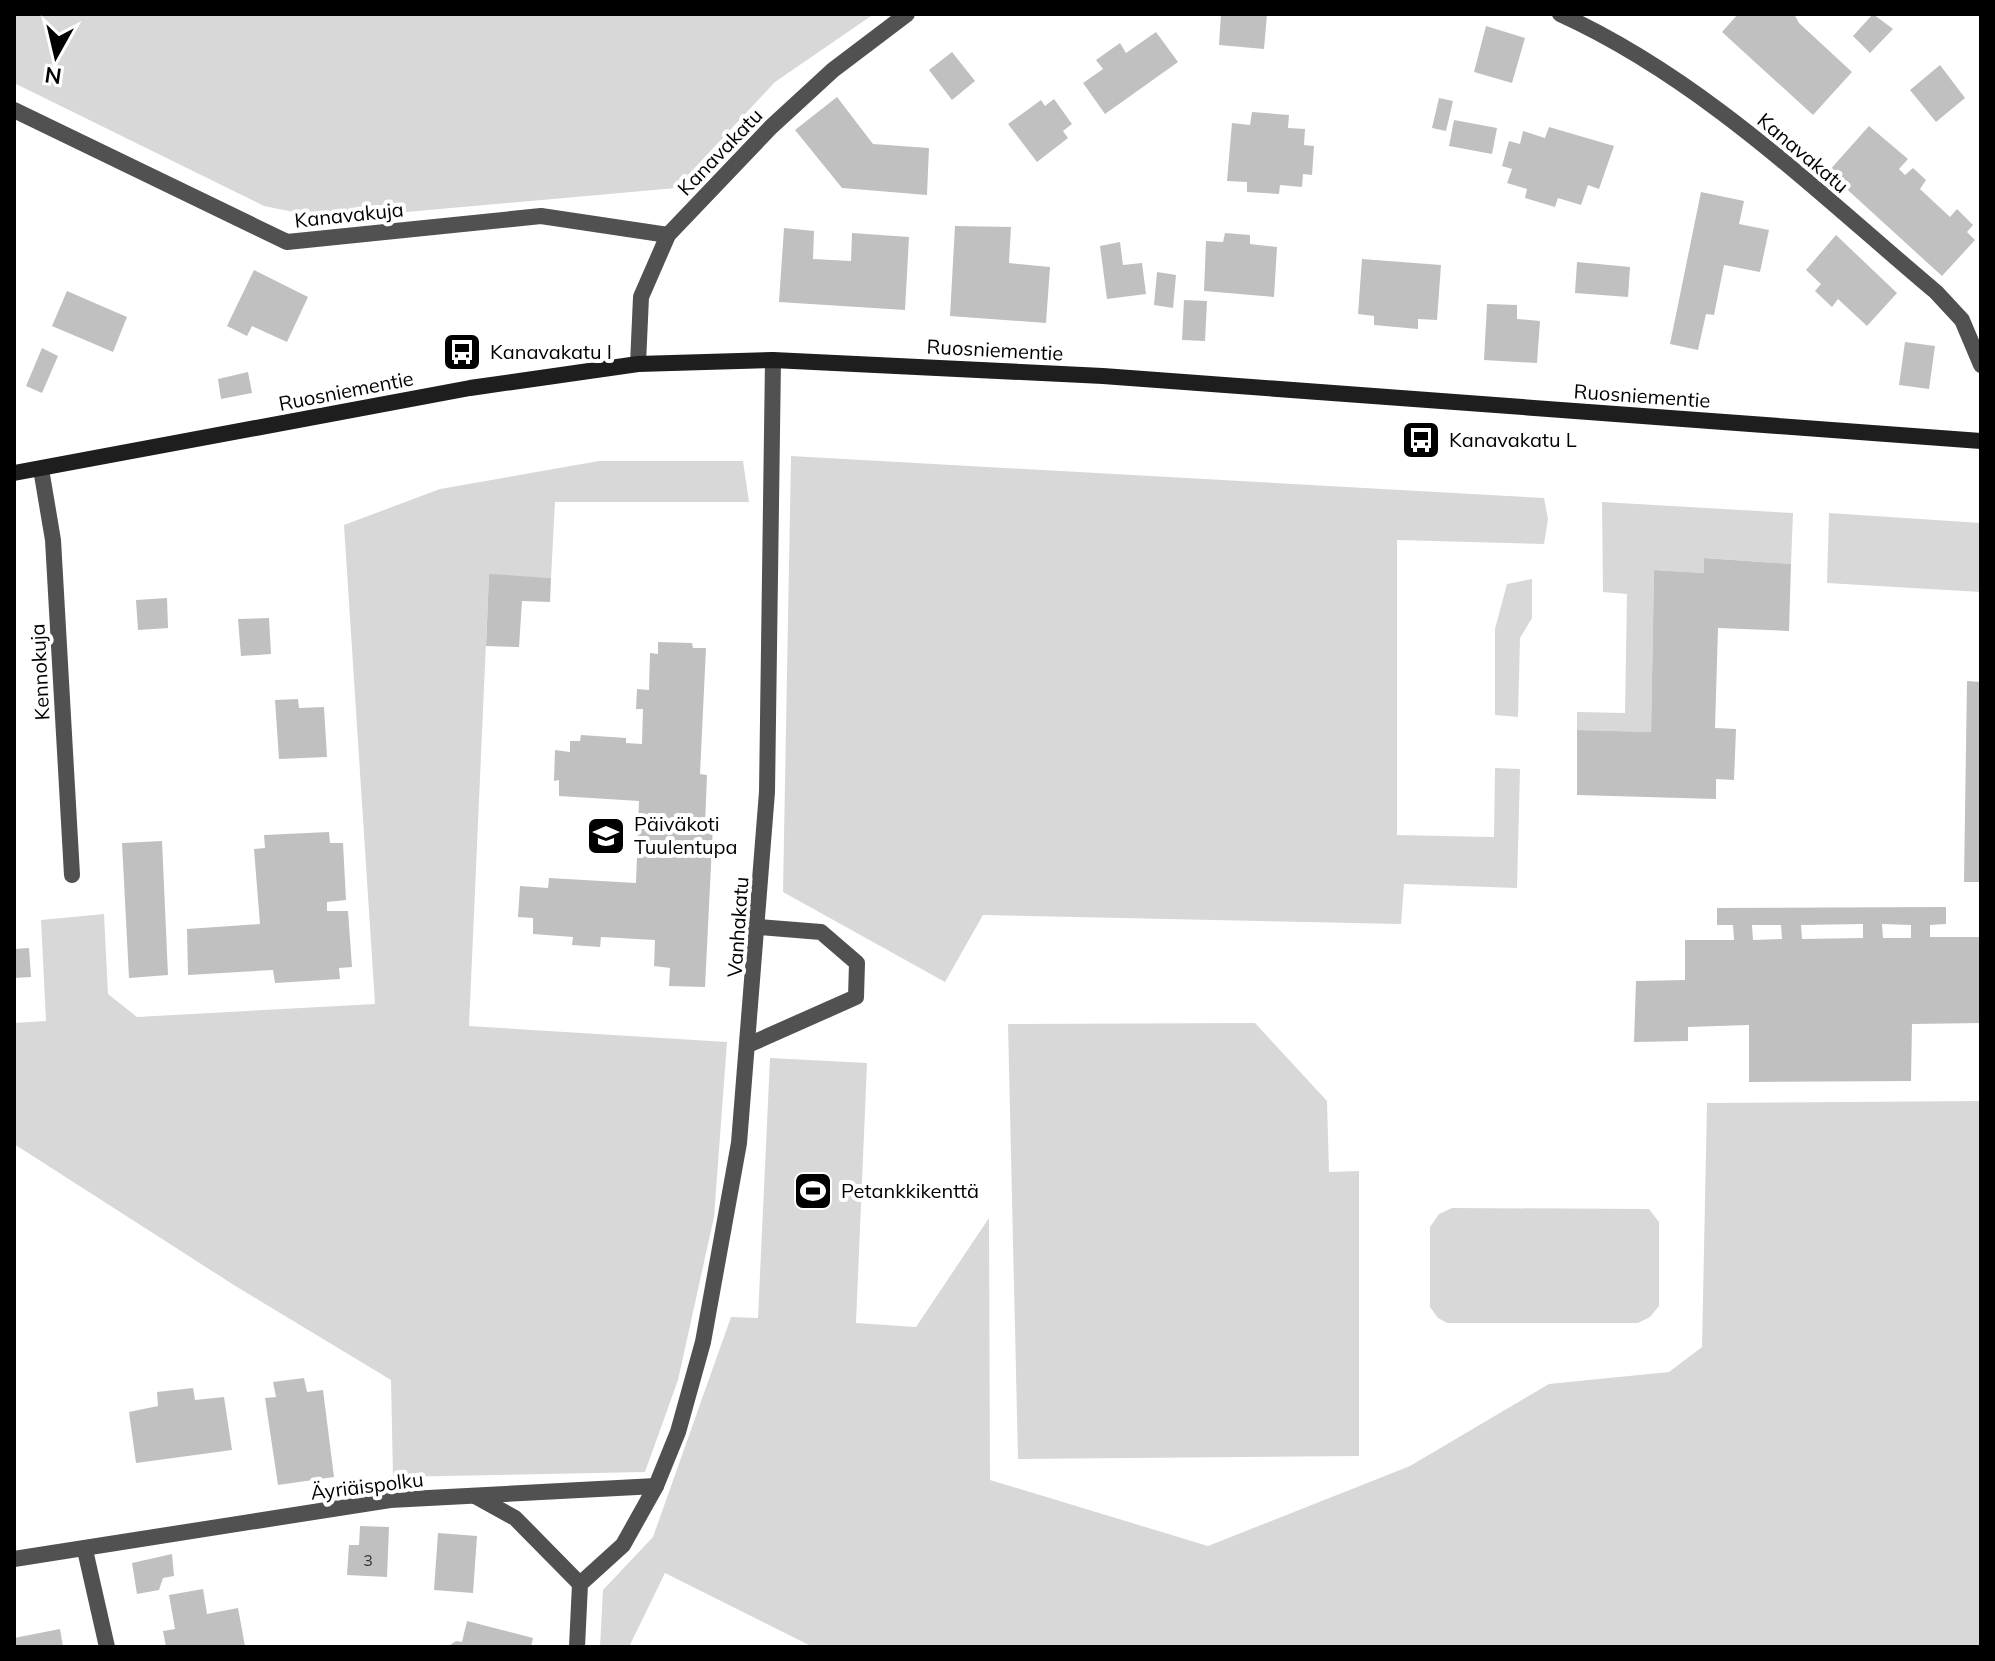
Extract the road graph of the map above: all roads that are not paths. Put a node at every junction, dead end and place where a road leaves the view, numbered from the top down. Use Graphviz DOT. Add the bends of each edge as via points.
graph roads {
  1 [pos="907,14"];
  2 [pos="1560,14"];
  3 [pos="14,110"];
  4 [pos="668,235"];
  5 [pos="773,360"];
  6 [pos="638,364"];
  7 [pos="1981,365"];
  8 [pos="1981,441"];
  9 [pos="41,469"];
  10 [pos="14,473"];
  11 [pos="72,875"];
  12 [pos="758,927"];
  13 [pos="748,1045"];
  14 [pos="656,1486"];
  15 [pos="474,1495"];
  16 [pos="85,1550"];
  17 [pos="14,1559"];
  18 [pos="580,1584"];
  19 [pos="107,1647"];
  20 [pos="577,1647"];
  1 -- 4 [label="street, Kanavakatu" via="833,70 771,127"];
  2 -- 7 [label="street, Kanavakatu" via="1606,35 1717,107 1936,292 1962,320"];
  3 -- 4 [label="street, Kanavakuja" via="287,242 541,216"];
  4 -- 6 [label="street, Kanavakatu" via="641,297"];
  5 -- 6 [label="main road, Ruosniementie"];
  5 -- 8 [label="main road, Ruosniementie" via="1118,377"];
  5 -- 12 [label="street, Vanhakatu" via="767,792"];
  6 -- 9 [label="main road, Ruosniementie" via="470,388"];
  9 -- 10 [label="main road, Ruosniementie"];
  9 -- 11 [label="street, Kennokuja" via="53,540"];
  12 -- 13 [label="street, Vanhakatu"];
  12 -- 13 [label="street" via="821,932 857,963 856,997"];
  13 -- 14 [label="street, Vanhakatu" via="722,1251 678,1432"];
  14 -- 15 [label="street, Äyriäispolku"];
  14 -- 18 [label="street, Vanhakatu" via="623,1545"];
  15 -- 16 [label="street, Äyriäispolku" via="390,1500"];
  15 -- 18 [label="street" via="515,1518"];
  16 -- 17 [label="street, Äyriäispolku"];
  16 -- 19 [label="street"];
  18 -- 20 [label="street"];
}
